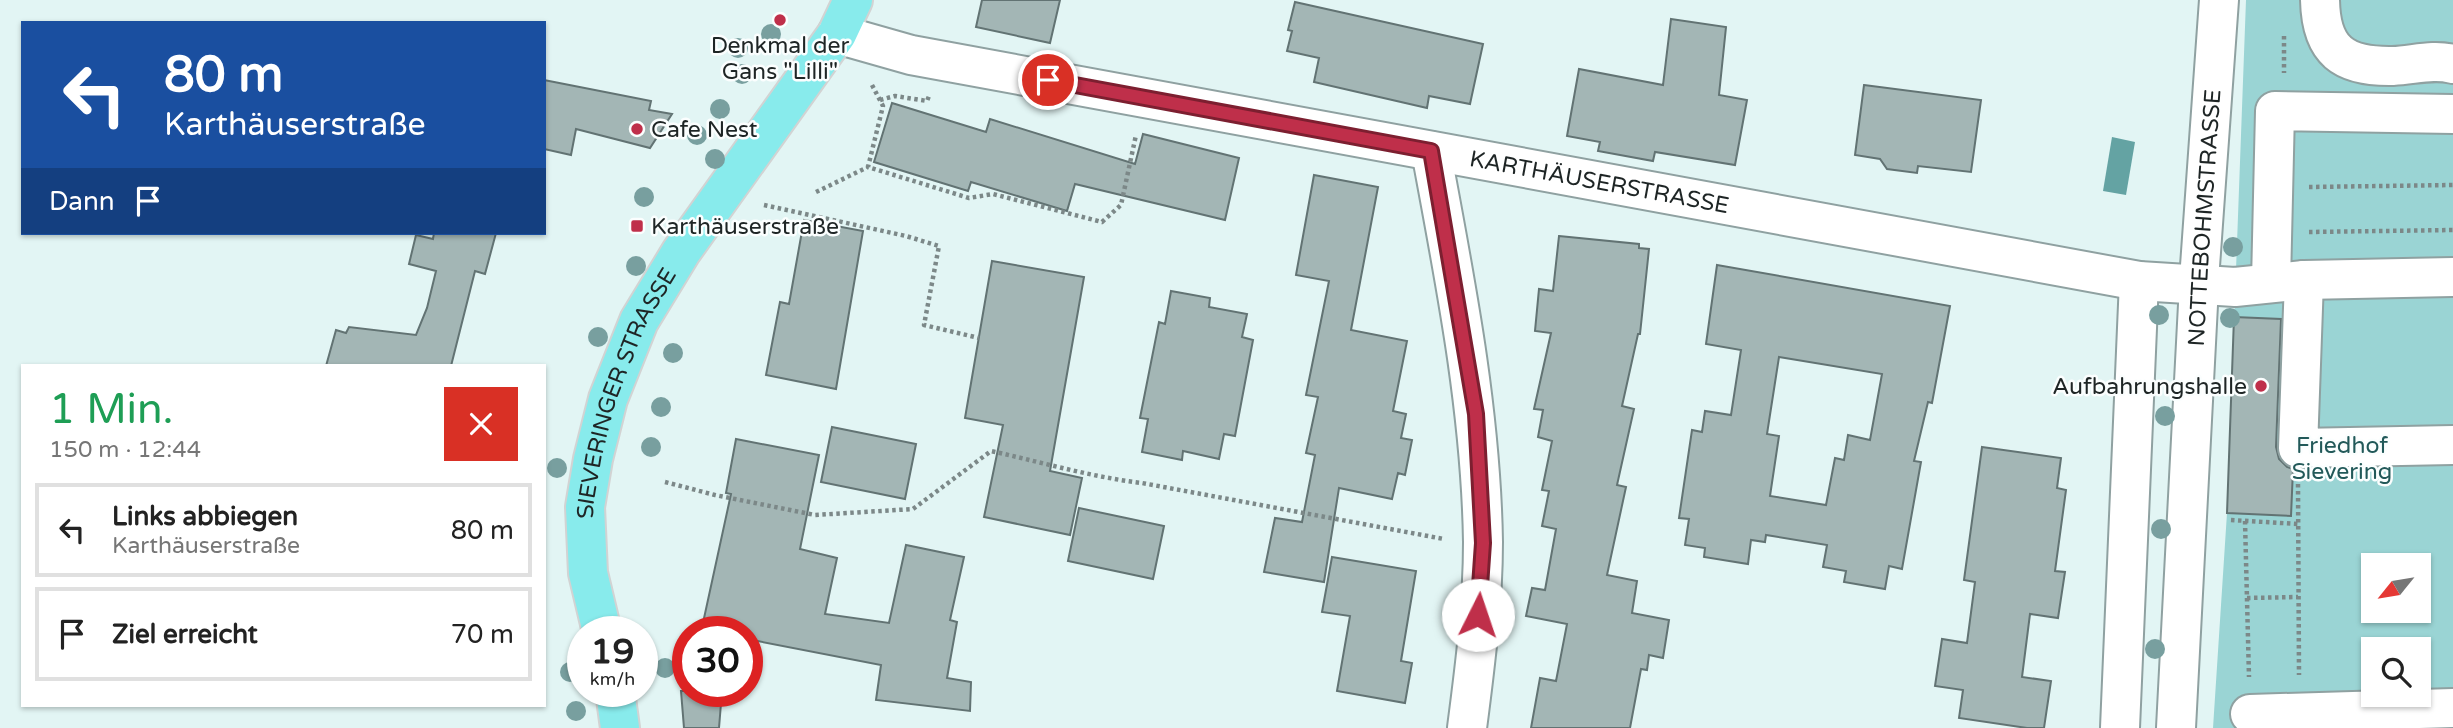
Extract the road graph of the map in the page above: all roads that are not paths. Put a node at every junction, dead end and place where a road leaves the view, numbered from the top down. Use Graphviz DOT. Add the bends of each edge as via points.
graph roads {
  1 [pos="853,0"];
  2 [pos="2219,0"];
  3 [pos="2320,0"];
  4 [pos="837,34"];
  5 [pos="2453,64"];
  6 [pos="2453,114"];
  7 [pos="1431,151"];
  8 [pos="2453,277"];
  9 [pos="2139,281"];
  10 [pos="2287,281"];
  11 [pos="2199,286"];
  12 [pos="2453,445"];
  13 [pos="598,616"];
  14 [pos="617,707"];
  15 [pos="2453,708"];
  16 [pos="2250,714"];
  17 [pos="620,728"];
  18 [pos="1467,728"];
  19 [pos="2120,728"];
  20 [pos="2176,728"];
  1 -- 4 [label="main road, SIEVERINGER STRASSE"];
  2 -- 11 [label="street, NOTTEBOHMSTRASSE"];
  3 -- 5 [label="street" via="2320,19 2329,45 2350,61 2391,66"];
  4 -- 7 [label="street, KARTHÄUSERSTRASSE" via="911,55"];
  4 -- 13 [label="main road, SIEVERINGER STRASSE" via="681,252 639,321 608,399 585,508 588,573"];
  6 -- 10 [label="street" via="2275,111 2273,233"];
  7 -- 9 [label="street, KARTHÄUSERSTRASSE"];
  7 -- 18 [label="street" via="1476,414 1483,543"];
  8 -- 10 [label="street, KARTHÄUSERSTRASSE"];
  9 -- 11 [label="street, KARTHÄUSERSTRASSE"];
  9 -- 19 [label="street"];
  10 -- 11 [label="street, KARTHÄUSERSTRASSE"];
  10 -- 12 [label="street" via="2298,448"];
  11 -- 20 [label="street, NOTTEBOHMSTRASSE"];
  14 -- 17 [label="main road"];
  15 -- 16 [label="street"];
}
